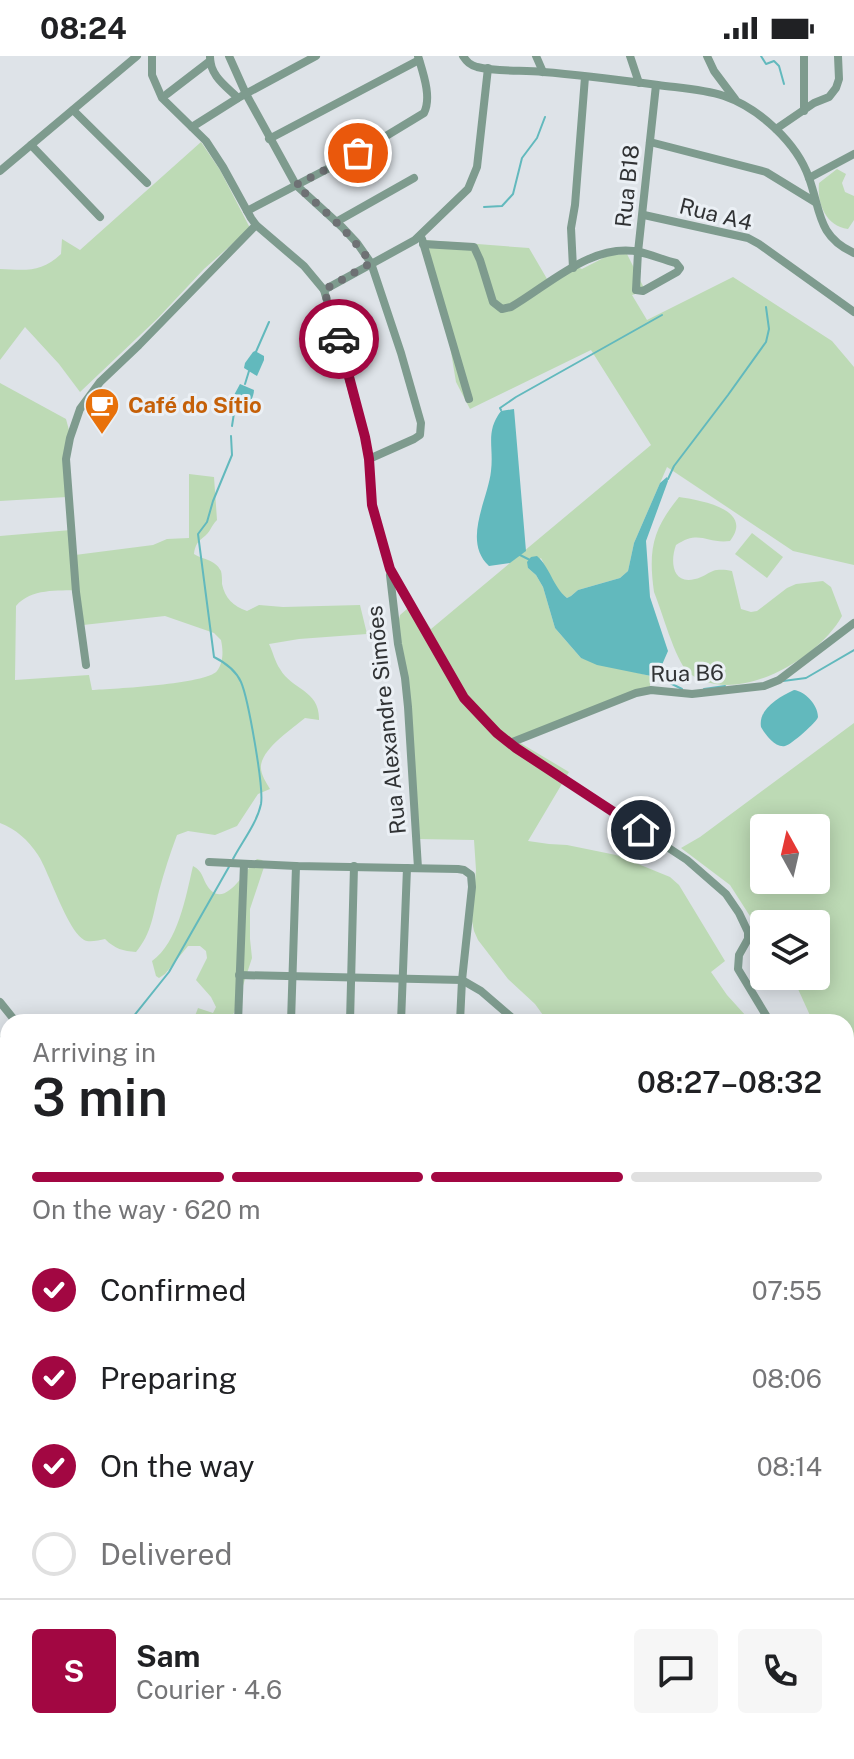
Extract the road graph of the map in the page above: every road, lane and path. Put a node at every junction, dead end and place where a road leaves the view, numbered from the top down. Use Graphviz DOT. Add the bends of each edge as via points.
graph roads {
  1 [pos="137,56"];
  2 [pos="152,56"];
  3 [pos="229,56"];
  4 [pos="316,56"];
  5 [pos="463,56"];
  6 [pos="536,56"];
  7 [pos="630,56"];
  8 [pos="707,56"];
  9 [pos="804,56"];
  10 [pos="838,56"];
  11 [pos="418,58"];
  12 [pos="210,59"];
  13 [pos="488,68"];
  14 [pos="543,72"];
  15 [pos="585,77"];
  16 [pos="639,83"];
  17 [pos="656,85"];
  18 [pos="167,94"];
  19 [pos="242,96"];
  20 [pos="735,100"];
  21 [pos="73,110"];
  22 [pos="804,111"];
  23 [pos="192,127"];
  24 [pos="776,129"];
  25 [pos="269,139"];
  26 [pos="650,142"];
  27 [pos="31,145"];
  28 [pos="854,154"];
  29 [pos="0,171"];
  30 [pos="414,178"];
  31 [pos="809,178"];
  32 [pos="147,183"];
  33 [pos="296,185"];
  34 [pos="815,202"];
  35 [pos="247,211"];
  36 [pos="644,215"];
  37 [pos="100,217"];
  38 [pos="336,222"];
  39 [pos="256,225"];
  40 [pos="422,239"];
  41 [pos="638,252"];
  42 [pos="854,253"];
  43 [pos="371,263"];
  44 [pos="573,268"];
  45 [pos="324,290"];
  46 [pos="854,312"];
  47 [pos="469,399"];
  48 [pos="369,459"];
  49 [pos="390,569"];
  50 [pos="854,623"];
  51 [pos="86,665"];
  52 [pos="510,743"];
  53 [pos="209,862"];
  54 [pos="240,864"];
  55 [pos="296,866"];
  56 [pos="354,866"];
  57 [pos="407,868"];
  58 [pos="418,868"];
  59 [pos="239,975"];
  60 [pos="292,976"];
  61 [pos="352,977"];
  62 [pos="401,978"];
  63 [pos="462,980"];
  64 [pos="238,1014"];
  65 [pos="291,1014"];
  66 [pos="350,1014"];
  67 [pos="401,1014"];
  68 [pos="460,1014"];
  69 [pos="508,1014"];
  70 [pos="762,1014"];
  1 -- 21 [label="street"];
  2 -- 23 [label="street" via="152,75 162,98"];
  3 -- 19 [label="street"];
  4 -- 19 [label="street"];
  5 -- 13 [label="street" via="468,63"];
  6 -- 14 [label="street"];
  7 -- 16 [label="street"];
  8 -- 20 [label="street"];
  9 -- 22 [label="street"];
  10 -- 22 [label="street" via="836,88"];
  11 -- 25 [label="street"];
  11 -- 33 [label="street" via="426,90 424,113"];
  12 -- 18 [label="street"];
  12 -- 19 [label="street" via="213,74"];
  13 -- 14 [label="street"];
  13 -- 40 [label="street" via="474,178"];
  14 -- 15 [label="street"];
  15 -- 16 [label="street"];
  15 -- 44 [label="street" via="571,228"];
  16 -- 17 [label="street"];
  17 -- 20 [label="street"];
  17 -- 26 [label="street, Rua B18"];
  19 -- 23 [label="street"];
  19 -- 25 [label="street"];
  20 -- 24 [label="street"];
  21 -- 27 [label="street"];
  21 -- 32 [label="street"];
  22 -- 24 [label="street"];
  23 -- 35 [label="street" via="215,152"];
  24 -- 31 [label="street" via="798,154"];
  25 -- 33 [label="street"];
  26 -- 34 [label="street" via="766,172"];
  26 -- 36 [label="street, Rua B18"];
  27 -- 29 [label="street"];
  27 -- 37 [label="street"];
  28 -- 31 [label="street"];
  30 -- 38 [label="street"];
  31 -- 34 [label="street"];
  33 -- 35 [label="street"];
  33 -- 38 [label="street"];
  34 -- 42 [label="street" via="829,235"];
  35 -- 39 [label="street"];
  36 -- 41 [label="street, Rua B18"];
  36 -- 46 [label="street, Rua A4" via="748,238"];
  38 -- 43 [label="street"];
  39 -- 45 [label="street"];
  39 -- 51 [label="street" via="100,382 80,409 66,459"];
  40 -- 43 [label="street"];
  40 -- 44 [label="street" via="474,247 493,302 502,309"];
  40 -- 47 [label="street"];
  41 -- 41 [label="street, Rua B18" via="676,263 680,268 643,291 636,290"];
  41 -- 44 [label="street" via="602,254"];
  43 -- 45 [label="street"];
  43 -- 48 [label="street" via="421,429 414,439"];
  45 -- 48 [label="street"];
  48 -- 49 [label="street" via="372,505"];
  49 -- 52 [label="street" via="464,698"];
  49 -- 58 [label="street, Rua Alexandre Simões" via="408,707"];
  50 -- 52 [label="street, Rua B6" via="764,686 692,694 636,693"];
  52 -- 70 [label="street" via="687,860 726,894 748,932 738,969"];
  53 -- 54 [label="street"];
  54 -- 55 [label="street"];
  54 -- 59 [label="street"];
  55 -- 56 [label="street"];
  55 -- 60 [label="street"];
  56 -- 57 [label="street"];
  56 -- 61 [label="street"];
  57 -- 58 [label="street"];
  57 -- 62 [label="street"];
  58 -- 63 [label="street" via="458,869 471,875"];
  59 -- 60 [label="street"];
  59 -- 64 [label="street"];
  60 -- 61 [label="street"];
  60 -- 65 [label="street"];
  61 -- 62 [label="street"];
  61 -- 66 [label="street"];
  62 -- 63 [label="street"];
  62 -- 67 [label="street"];
  63 -- 68 [label="street"];
  63 -- 69 [label="street"];
}
